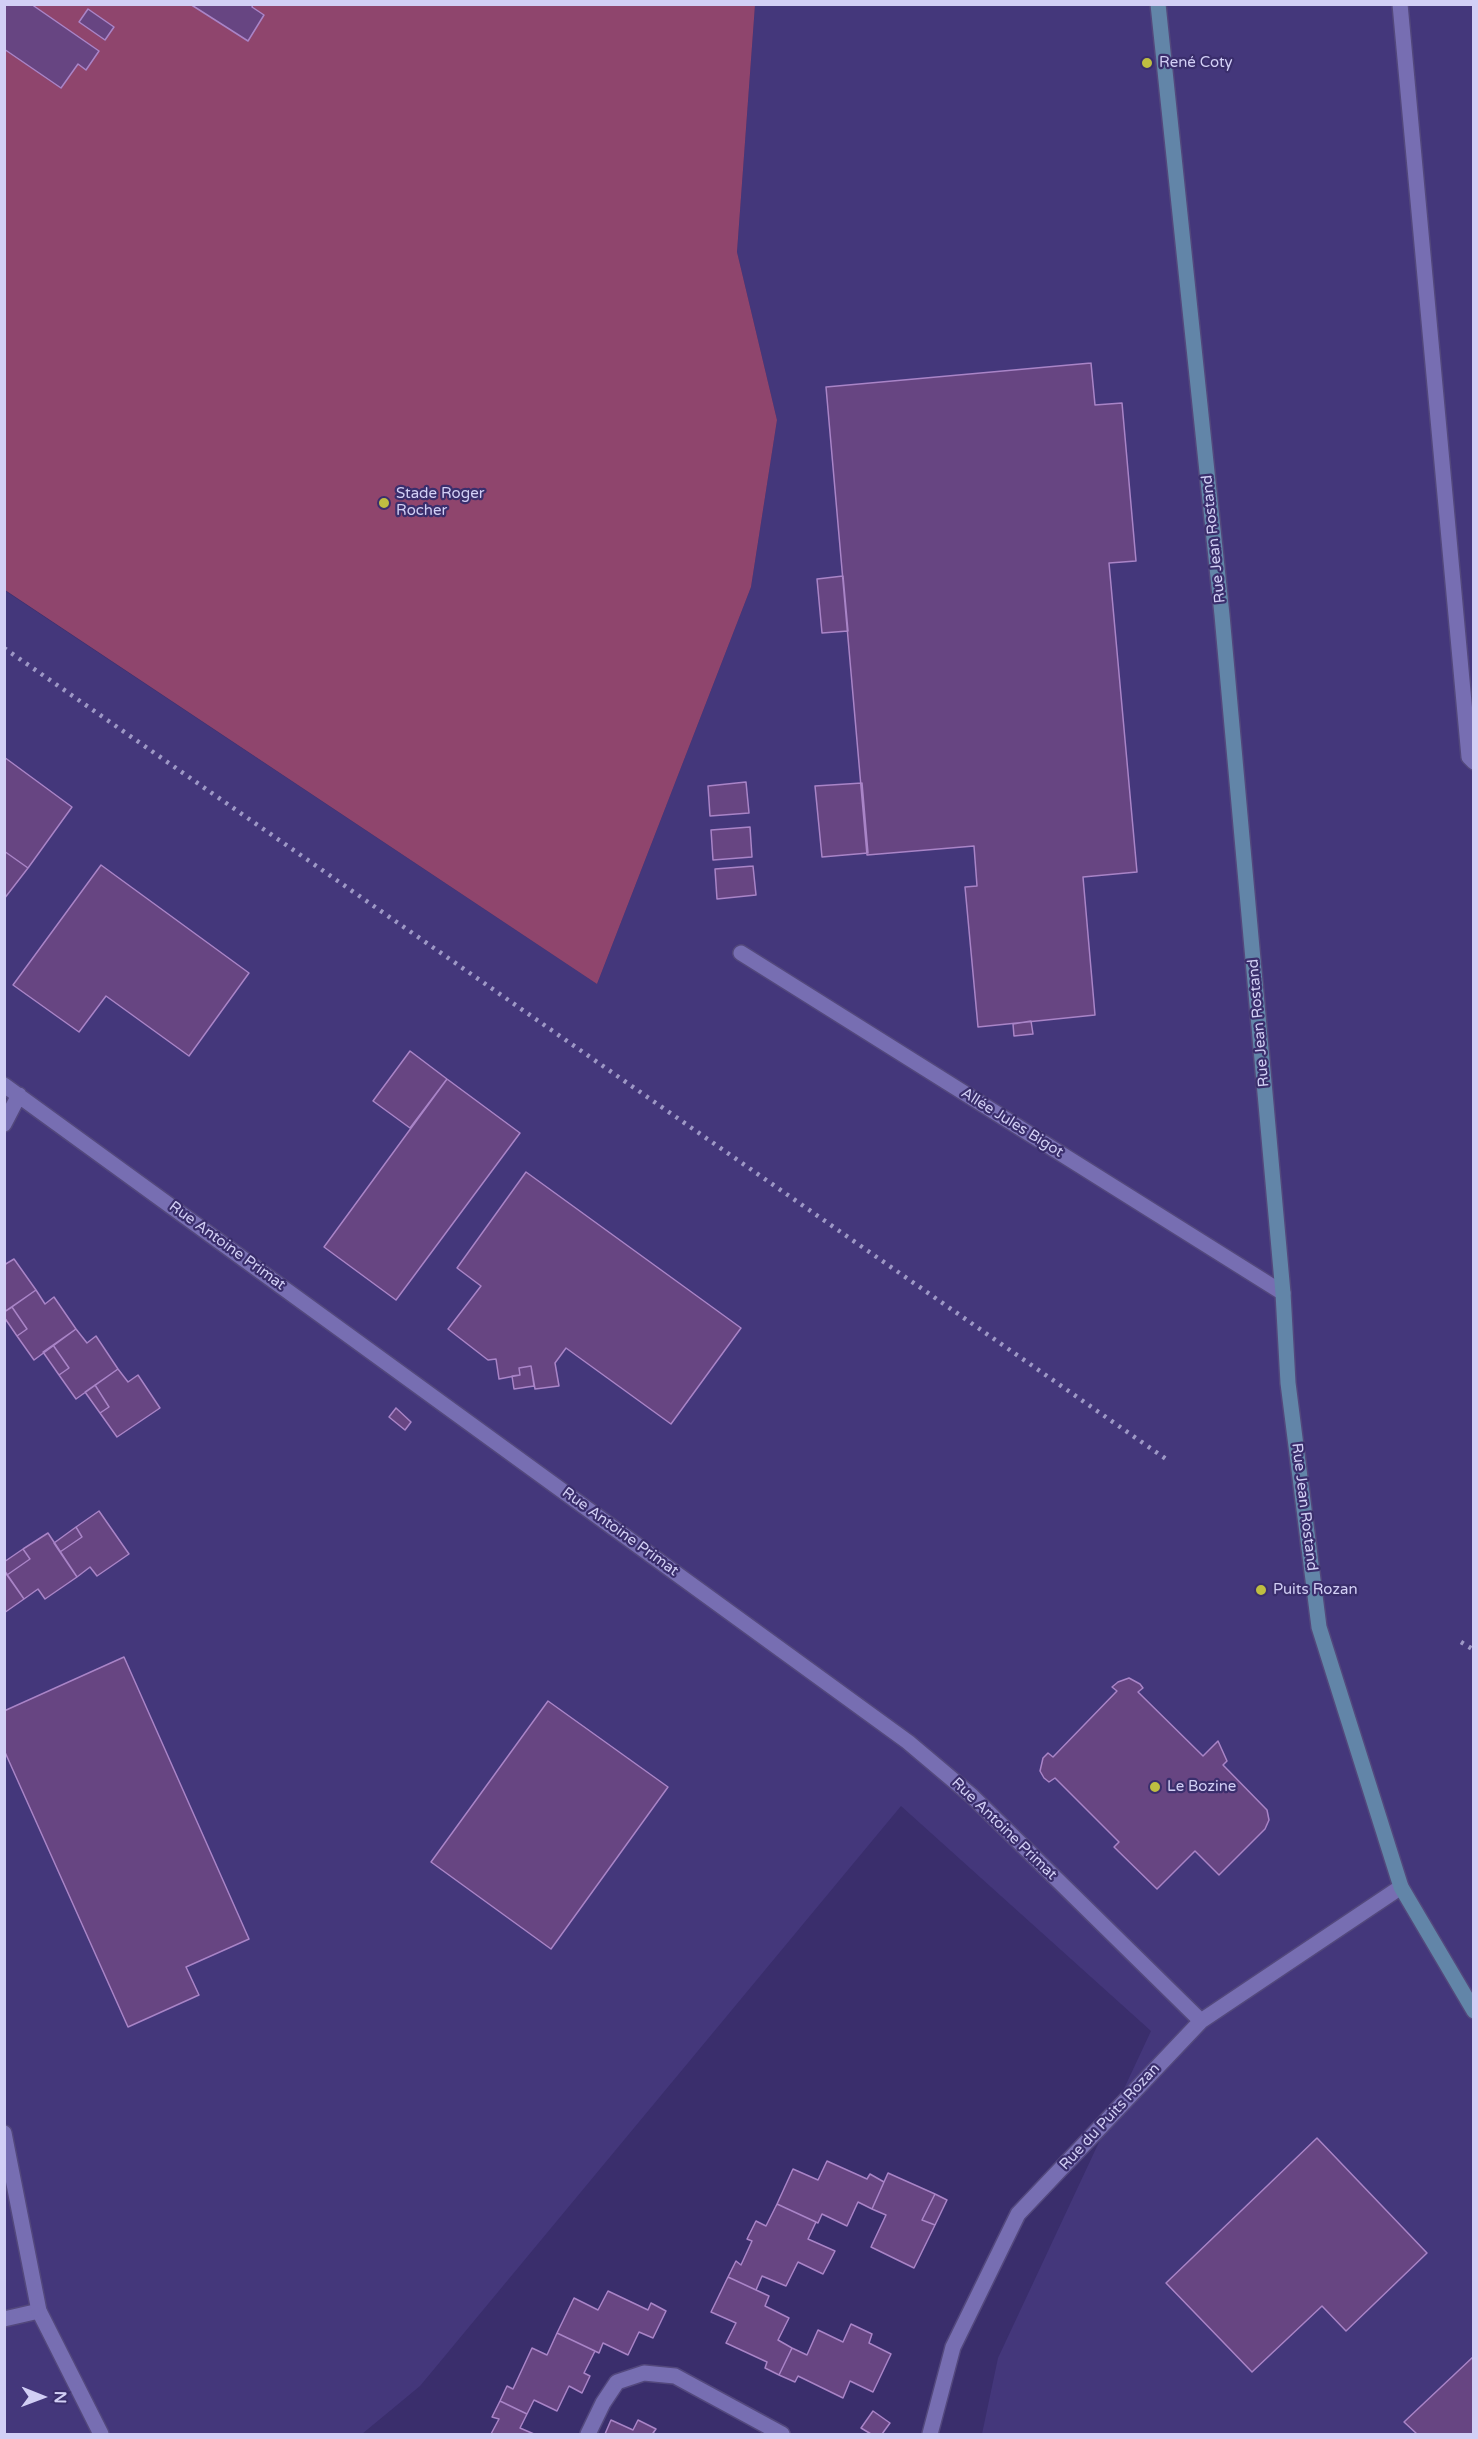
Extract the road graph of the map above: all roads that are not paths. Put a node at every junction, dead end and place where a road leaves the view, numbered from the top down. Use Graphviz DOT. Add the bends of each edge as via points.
graph roads {
  1 [pos="1158,4"];
  2 [pos="1400,4"];
  3 [pos="1473,762"];
  4 [pos="741,953"];
  5 [pos="4,1085"];
  6 [pos="19,1095"];
  7 [pos="4,1124"];
  8 [pos="1283,1293"];
  9 [pos="1401,1887"];
  10 [pos="1473,2011"];
  11 [pos="1201,2021"];
  12 [pos="4,2133"];
  13 [pos="39,2311"];
  14 [pos="4,2319"];
  15 [pos="101,2434"];
  16 [pos="588,2434"];
  17 [pos="782,2434"];
  18 [pos="930,2434"];
  1 -- 8 [label="main road, Rue Jean Rostand" via="1222,615"];
  2 -- 3 [label="street" via="1469,757"];
  4 -- 8 [label="street, Allée Jules Bigot"];
  5 -- 6 [label="street, Rue Antoine Primat"];
  6 -- 7 [label="street"];
  6 -- 11 [label="street, Rue Antoine Primat" via="908,1742 972,1796"];
  8 -- 9 [label="main road, Rue Jean Rostand" via="1288,1383 1319,1627"];
  9 -- 10 [label="main road, Rue Jean Rostand"];
  9 -- 11 [label="street, Rue du Puits Rozan"];
  11 -- 18 [label="street, Rue du Puits Rozan" via="1018,2214 953,2347"];
  12 -- 13 [label="street"];
  13 -- 14 [label="street"];
  13 -- 15 [label="street"];
  16 -- 17 [label="street" via="617,2382 644,2373 675,2376"];
}
